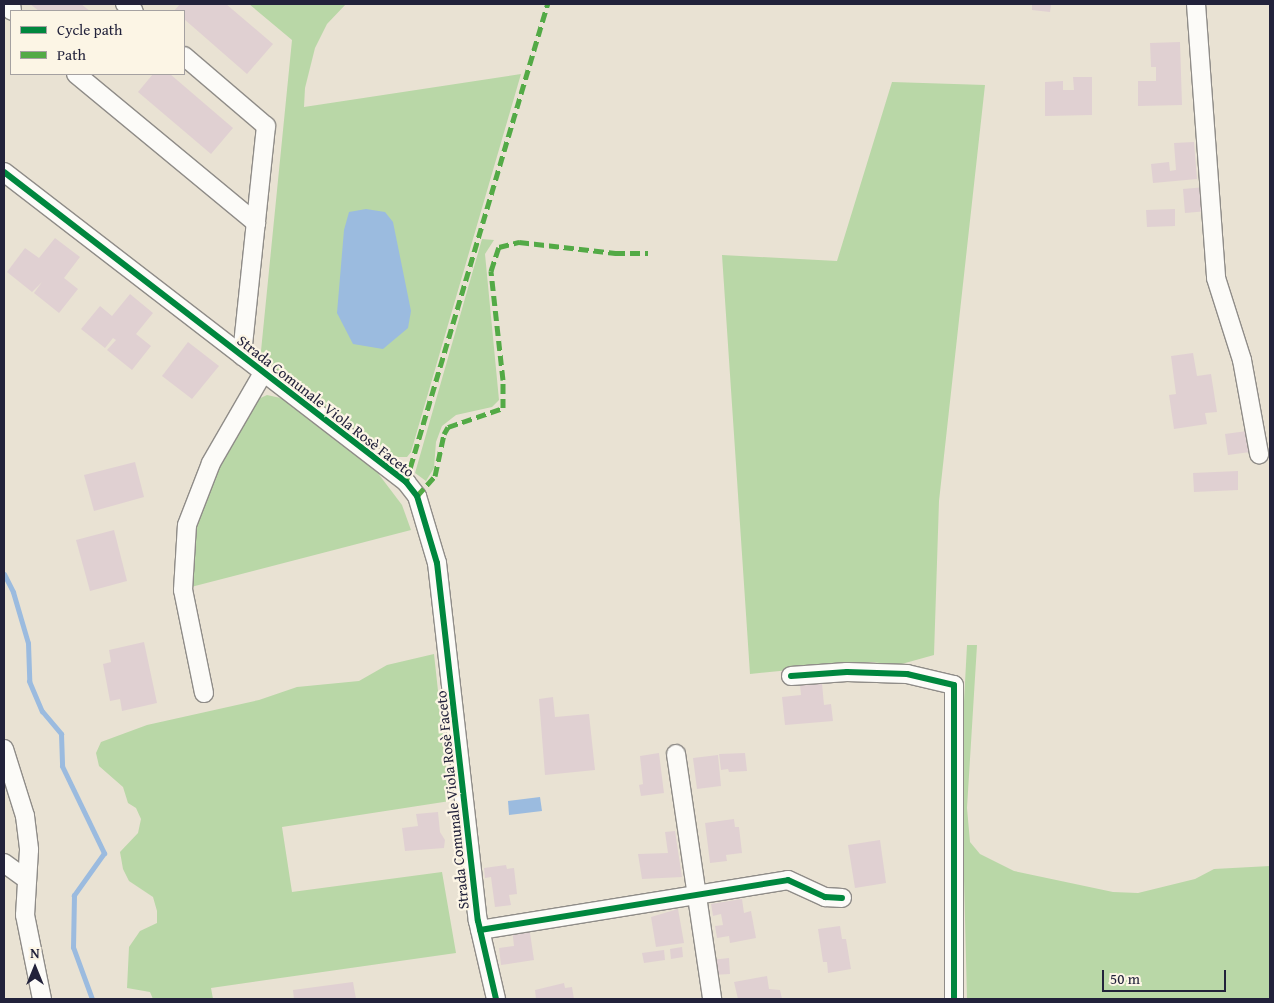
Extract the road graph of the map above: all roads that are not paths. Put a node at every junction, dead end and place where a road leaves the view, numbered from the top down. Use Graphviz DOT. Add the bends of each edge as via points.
graph roads {
  1 [pos="1196,4"];
  2 [pos="185,57"];
  3 [pos="77,75"];
  4 [pos="4,172"];
  5 [pos="256,223"];
  6 [pos="242,356"];
  7 [pos="263,372"];
  8 [pos="1259,454"];
  9 [pos="791,676"];
  10 [pos="204,693"];
  11 [pos="676,754"];
  12 [pos="5,755"];
  13 [pos="4,863"];
  14 [pos="25,878"];
  15 [pos="696,894"];
  16 [pos="842,898"];
  17 [pos="480,930"];
  18 [pos="42,999"];
  19 [pos="496,999"];
  20 [pos="712,999"];
  21 [pos="954,999"];
  1 -- 8 [label="street" via="1216,278 1242,360"];
  2 -- 5 [label="street" via="266,126"];
  3 -- 5 [label="street"];
  4 -- 6 [label="street, Strada Comunale Viola Rosè Faceto"];
  5 -- 6 [label="street"];
  6 -- 7 [label="street, Strada Comunale Viola Rosè Faceto"];
  7 -- 10 [label="street" via="211,464 187,525 183,590"];
  7 -- 17 [label="street, Strada Comunale Viola Rosè Faceto" via="406,482 425,515 437,563"];
  9 -- 21 [label="street" via="848,672 907,674 954,685"];
  11 -- 15 [label="street"];
  12 -- 14 [label="street" via="25,816 29,850"];
  13 -- 14 [label="street"];
  14 -- 18 [label="street" via="25,915"];
  15 -- 16 [label="street" via="788,880 825,897"];
  15 -- 17 [label="street"];
  15 -- 20 [label="street"];
  17 -- 19 [label="street, Strada Comunale Viola Rosè Faceto"];
}
